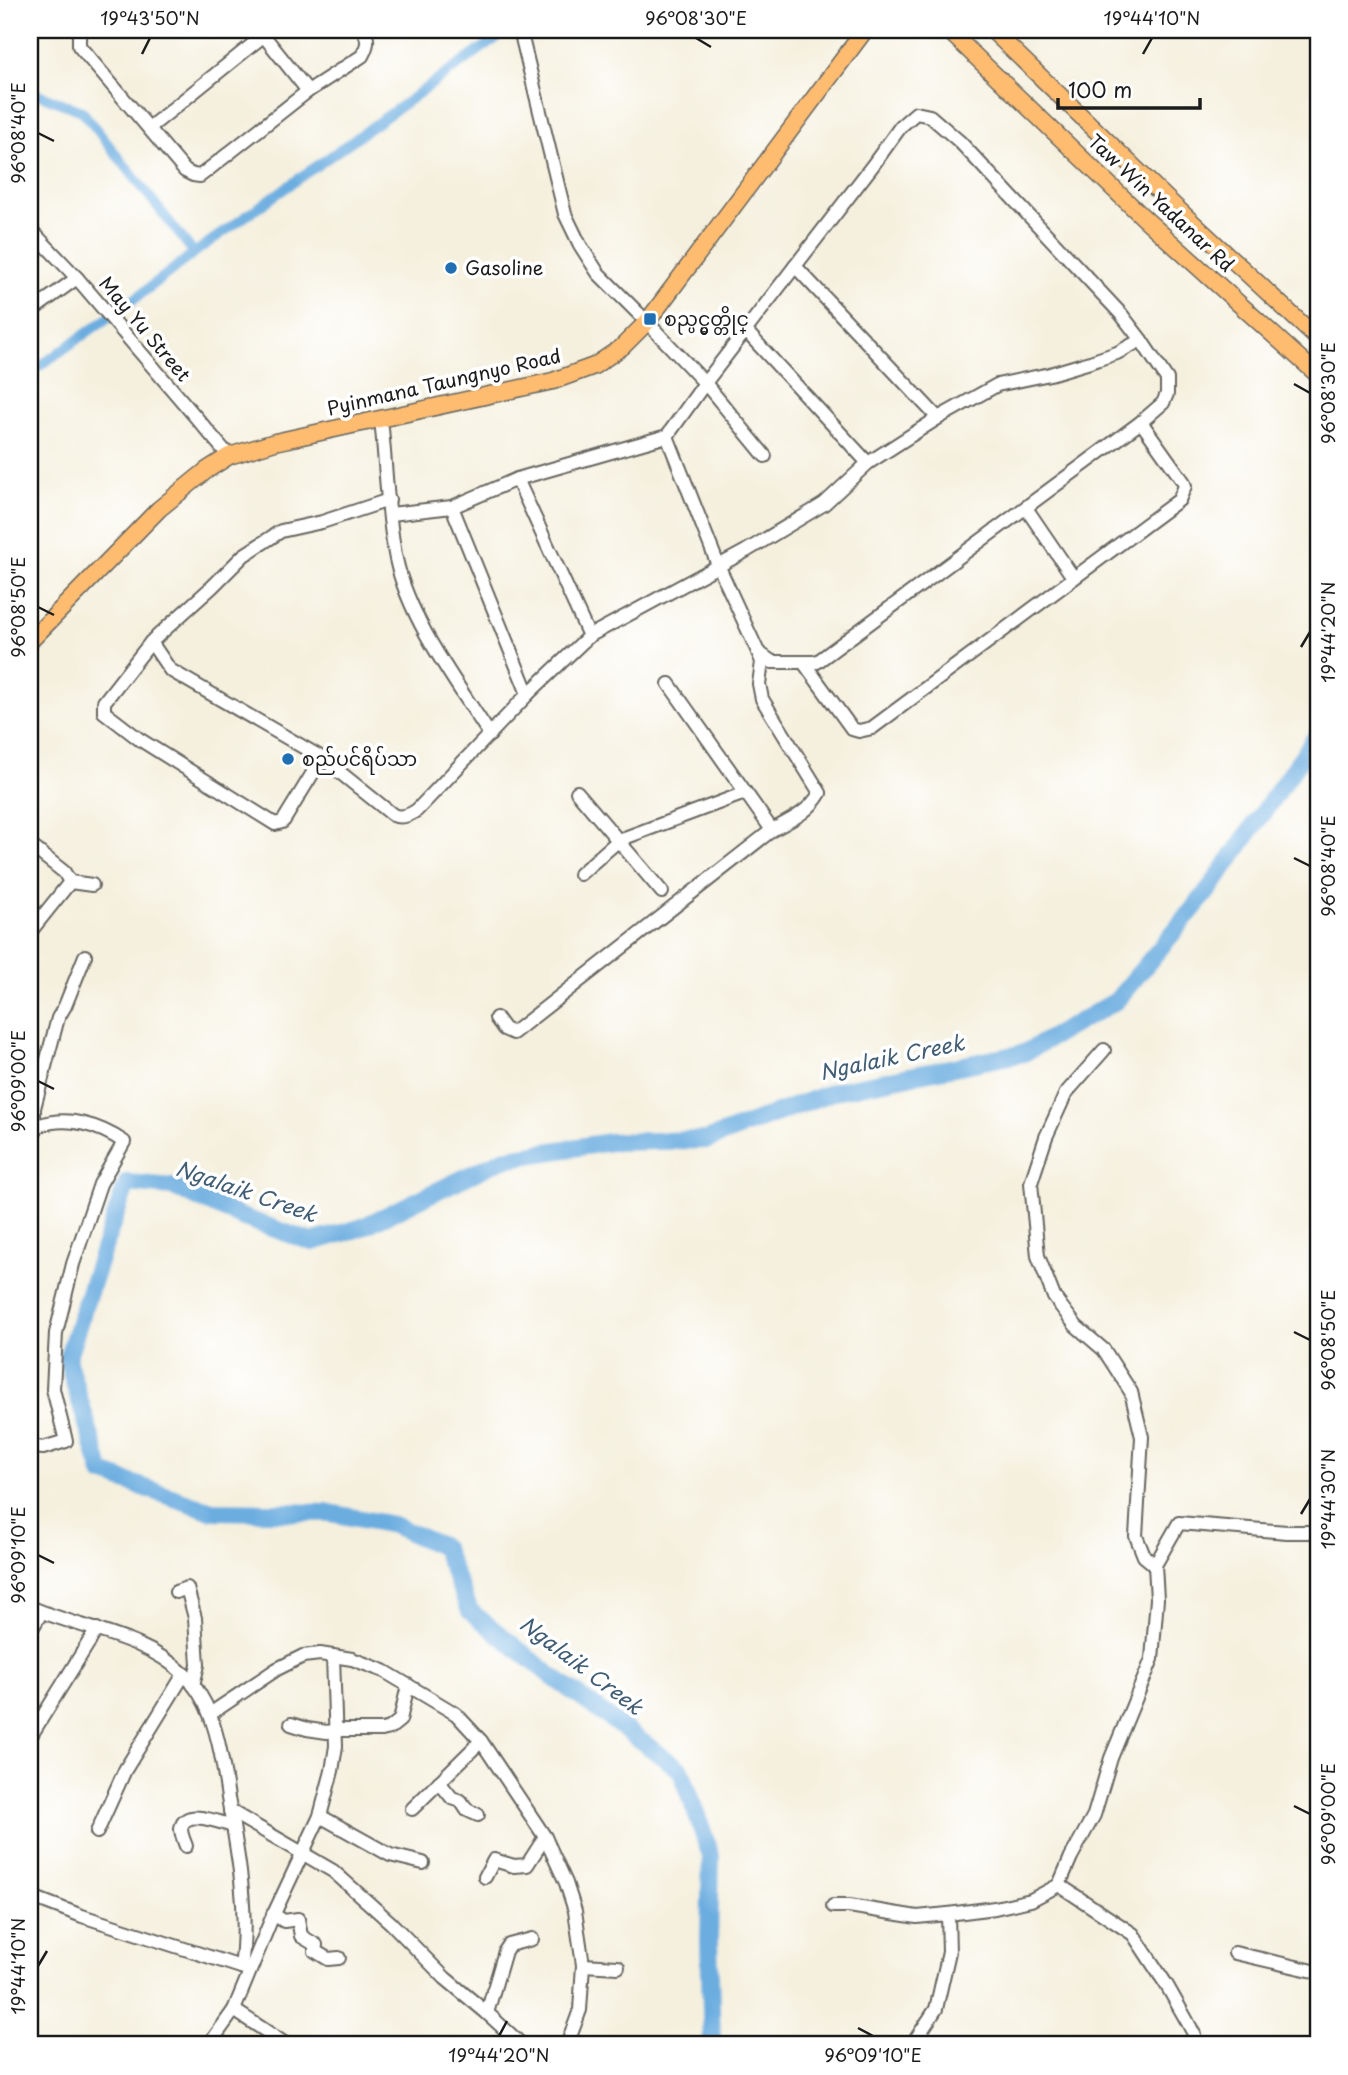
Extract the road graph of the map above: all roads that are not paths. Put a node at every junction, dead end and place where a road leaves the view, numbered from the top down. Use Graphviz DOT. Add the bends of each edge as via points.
graph roads {
  1 [pos="83,30"];
  2 [pos="363,30"];
  3 [pos="520,30"];
  4 [pos="865,30"];
  5 [pos="948,30"];
  6 [pos="992,30"];
  7 [pos="261,33"];
  8 [pos="308,91"];
  9 [pos="149,128"];
  10 [pos="30,229"];
  11 [pos="795,265"];
  12 [pos="77,278"];
  13 [pos="30,312"];
  14 [pos="647,322"];
  15 [pos="745,330"];
  16 [pos="1318,339"];
  17 [pos="1141,340"];
  18 [pos="1318,375"];
  19 [pos="705,383"];
  20 [pos="938,418"];
  21 [pos="381,419"];
  22 [pos="1141,422"];
  23 [pos="667,436"];
  24 [pos="229,456"];
  25 [pos="765,456"];
  26 [pos="868,463"];
  27 [pos="517,479"];
  28 [pos="389,500"];
  29 [pos="452,507"];
  30 [pos="1026,508"];
  31 [pos="391,514"];
  32 [pos="719,565"];
  33 [pos="1073,577"];
  34 [pos="589,636"];
  35 [pos="30,641"];
  36 [pos="151,642"];
  37 [pos="758,652"];
  38 [pos="804,663"];
  39 [pos="668,684"];
  40 [pos="528,694"];
  41 [pos="490,735"];
  42 [pos="322,758"];
  43 [pos="577,792"];
  44 [pos="745,793"];
  45 [pos="772,830"];
  46 [pos="618,841"];
  47 [pos="30,845"];
  48 [pos="580,874"];
  49 [pos="70,882"];
  50 [pos="92,885"];
  51 [pos="662,892"];
  52 [pos="30,932"];
  53 [pos="85,956"];
  54 [pos="496,1018"];
  55 [pos="1104,1050"];
  56 [pos="38,1126"];
  57 [pos="30,1141"];
  58 [pos="30,1446"];
  59 [pos="1318,1527"];
  60 [pos="1156,1565"];
  61 [pos="176,1592"];
  62 [pos="36,1610"];
  63 [pos="97,1629"];
  64 [pos="30,1632"];
  65 [pos="333,1656"];
  66 [pos="184,1674"];
  67 [pos="193,1685"];
  68 [pos="408,1685"];
  69 [pos="210,1714"];
  70 [pos="291,1724"];
  71 [pos="337,1730"];
  72 [pos="30,1738"];
  73 [pos="481,1741"];
  74 [pos="439,1782"];
  75 [pos="412,1809"];
  76 [pos="230,1811"];
  77 [pos="320,1815"];
  78 [pos="478,1815"];
  79 [pos="233,1826"];
  80 [pos="97,1832"];
  81 [pos="545,1837"];
  82 [pos="186,1846"];
  83 [pos="302,1852"];
  84 [pos="424,1863"];
  85 [pos="485,1877"];
  86 [pos="1059,1885"];
  87 [pos="30,1895"];
  88 [pos="833,1906"];
  89 [pos="273,1914"];
  90 [pos="948,1914"];
  91 [pos="532,1939"];
  92 [pos="1235,1953"];
  93 [pos="338,1958"];
  94 [pos="583,1965"];
  95 [pos="618,1967"];
  96 [pos="246,1969"];
  97 [pos="1318,1972"];
  98 [pos="234,2010"];
  99 [pos="487,2013"];
  100 [pos="209,2045"];
  101 [pos="287,2045"];
  102 [pos="522,2045"];
  103 [pos="567,2045"];
  104 [pos="912,2045"];
  105 [pos="1192,2045"];
  1 -- 9 [label="street" via="79,46"];
  2 -- 8 [label="street" via="368,39 362,56"];
  3 -- 14 [label="street" via="565,214 598,273"];
  4 -- 14 [label="main road, Pyinmana Taungnyo Road"];
  5 -- 18 [label="main road, Taw Win Yadanar Rd" via="1144,218"];
  6 -- 16 [label="main road, Taw Win Yadanar Rd"];
  7 -- 8 [label="street"];
  7 -- 9 [label="street"];
  8 -- 9 [label="street" via="200,176 185,171"];
  10 -- 12 [label="street, May Yu Street"];
  11 -- 15 [label="street"];
  11 -- 17 [label="street" via="901,126 916,113 930,116 970,152"];
  11 -- 20 [label="street"];
  12 -- 13 [label="street"];
  12 -- 24 [label="street, May Yu Street"];
  14 -- 19 [label="street"];
  14 -- 21 [label="main road, Pyinmana Taungnyo Road" via="594,366 553,381"];
  15 -- 19 [label="street"];
  15 -- 26 [label="street"];
  17 -- 20 [label="street" via="1080,365 997,385"];
  17 -- 22 [label="street" via="1167,379 1167,394"];
  19 -- 23 [label="street"];
  19 -- 25 [label="street"];
  20 -- 26 [label="street"];
  21 -- 24 [label="main road, Pyinmana Taungnyo Road"];
  21 -- 28 [label="street"];
  22 -- 30 [label="street"];
  22 -- 33 [label="street" via="1183,481 1184,492"];
  23 -- 27 [label="street"];
  23 -- 32 [label="street"];
  24 -- 35 [label="main road, Pyinmana Taungnyo Road" via="159,509"];
  26 -- 32 [label="street" via="824,504"];
  27 -- 29 [label="street"];
  27 -- 34 [label="street"];
  28 -- 31 [label="street"];
  28 -- 36 [label="street" via="281,531 244,555"];
  29 -- 31 [label="street"];
  29 -- 40 [label="street"];
  30 -- 33 [label="street"];
  30 -- 38 [label="street" via="817,662"];
  31 -- 41 [label="street" via="396,559 409,600"];
  32 -- 34 [label="street"];
  32 -- 37 [label="street"];
  33 -- 38 [label="street" via="865,731 852,729"];
  34 -- 40 [label="street"];
  36 -- 42 [label="street" via="170,670"];
  36 -- 42 [label="street" via="103,705 104,712 139,739 275,824 284,820"];
  37 -- 38 [label="street" via="772,662"];
  37 -- 45 [label="street" via="762,699 820,793 796,818"];
  39 -- 44 [label="street"];
  40 -- 41 [label="street"];
  41 -- 42 [label="street" via="417,810 405,816 393,815"];
  43 -- 46 [label="street"];
  44 -- 45 [label="street"];
  44 -- 46 [label="street"];
  45 -- 54 [label="street" via="513,1033"];
  46 -- 48 [label="street"];
  46 -- 51 [label="street"];
  47 -- 49 [label="street"];
  49 -- 50 [label="street"];
  49 -- 52 [label="street"];
  53 -- 56 [label="street" via="58,1018 34,1108"];
  55 -- 60 [label="street" via="1066,1093 1046,1136 1031,1183 1038,1256 1054,1297 1076,1326 1104,1350 1131,1392 1142,1437 1136,1536 1144,1556"];
  56 -- 57 [label="street"];
  56 -- 58 [label="street" via="50,1121 80,1122 124,1142 100,1184 56,1333 53,1389 66,1441 43,1448"];
  59 -- 60 [label="street" via="1315,1532 1287,1532 1179,1523"];
  60 -- 86 [label="street" via="1152,1659 1111,1758 1094,1815"];
  61 -- 67 [label="street" via="187,1588 193,1606 198,1665"];
  62 -- 63 [label="street"];
  62 -- 64 [label="street"];
  63 -- 66 [label="street" via="130,1641"];
  63 -- 72 [label="street"];
  65 -- 68 [label="street" via="367,1663"];
  65 -- 69 [label="street" via="303,1656"];
  65 -- 71 [label="street"];
  66 -- 67 [label="street"];
  66 -- 80 [label="street" via="125,1770"];
  67 -- 69 [label="street"];
  68 -- 71 [label="street" via="400,1720 390,1728"];
  68 -- 73 [label="street" via="456,1714"];
  69 -- 76 [label="street"];
  70 -- 71 [label="street"];
  71 -- 77 [label="street"];
  73 -- 74 [label="street"];
  73 -- 81 [label="street"];
  74 -- 75 [label="street"];
  74 -- 78 [label="street"];
  76 -- 79 [label="street"];
  76 -- 83 [label="street"];
  77 -- 83 [label="street"];
  77 -- 84 [label="street" via="390,1855"];
  79 -- 82 [label="street" via="190,1818 181,1830"];
  79 -- 96 [label="street"];
  81 -- 85 [label="street" via="527,1865 494,1860"];
  81 -- 94 [label="street" via="575,1911"];
  83 -- 89 [label="street"];
  83 -- 99 [label="street" via="352,1886"];
  86 -- 90 [label="street" via="1031,1900"];
  86 -- 105 [label="street" via="1133,1934 1194,2034"];
  87 -- 96 [label="street"];
  88 -- 90 [label="street" via="917,1917"];
  89 -- 93 [label="street" via="284,1920 298,1919 301,1936 316,1945 315,1951 328,1959"];
  89 -- 96 [label="street"];
  90 -- 104 [label="street" via="950,1952 936,2009"];
  91 -- 99 [label="street" via="509,1945 505,1951"];
  92 -- 97 [label="street"];
  94 -- 95 [label="street"];
  94 -- 103 [label="street" via="580,2010"];
  96 -- 98 [label="street"];
  98 -- 100 [label="street"];
  98 -- 101 [label="street"];
  99 -- 102 [label="street"];
}
